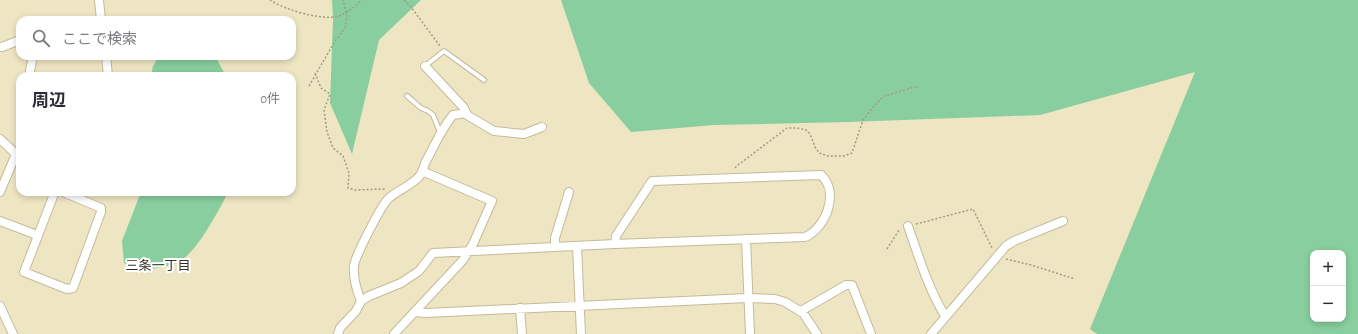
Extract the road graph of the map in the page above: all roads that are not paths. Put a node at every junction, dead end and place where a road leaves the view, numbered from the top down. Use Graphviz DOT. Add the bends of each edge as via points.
graph roads {
  1 [pos="99,0"];
  2 [pos="101,16"];
  3 [pos="16,42"];
  4 [pos="0,47"];
  5 [pos="32,60"];
  6 [pos="106,60"];
  7 [pos="425,66"];
  8 [pos="29,72"];
  9 [pos="108,72"];
  10 [pos="484,80"];
  11 [pos="407,96"];
  12 [pos="466,113"];
  13 [pos="542,127"];
  14 [pos="441,133"];
  15 [pos="0,139"];
  16 [pos="422,171"];
  17 [pos="0,192"];
  18 [pos="569,192"];
  19 [pos="53,196"];
  20 [pos="72,196"];
  21 [pos="0,221"];
  22 [pos="1063,221"];
  23 [pos="908,226"];
  24 [pos="37,235"];
  25 [pos="746,239"];
  26 [pos="615,244"];
  27 [pos="577,246"];
  28 [pos="555,247"];
  29 [pos="468,252"];
  30 [pos="748,298"];
  31 [pos="361,301"];
  32 [pos="0,306"];
  33 [pos="580,306"];
  34 [pos="520,308"];
  35 [pos="801,311"];
  36 [pos="415,312"];
  37 [pos="945,316"];
  38 [pos="13,334"];
  39 [pos="338,334"];
  40 [pos="394,334"];
  41 [pos="522,334"];
  42 [pos="581,334"];
  43 [pos="750,334"];
  44 [pos="817,334"];
  45 [pos="870,334"];
  46 [pos="931,334"];
  1 -- 2 [label="street"];
  3 -- 4 [label="street"];
  5 -- 8 [label="street"];
  6 -- 9 [label="street"];
  7 -- 10 [label="lane" via="444,51"];
  7 -- 12 [label="street"];
  11 -- 14 [label="lane" via="432,115"];
  12 -- 13 [label="street" via="494,131 524,134"];
  12 -- 14 [label="street" via="453,115"];
  14 -- 16 [label="street"];
  15 -- 17 [label="street" via="16,154"];
  16 -- 29 [label="street" via="492,201"];
  16 -- 31 [label="street" via="422,174 406,187 387,199 372,225 354,264 354,279"];
  18 -- 28 [label="street" via="555,238"];
  19 -- 24 [label="street"];
  20 -- 24 [label="street" via="100,208 101,212 73,288 67,289 24,272"];
  21 -- 24 [label="street"];
  22 -- 37 [label="street" via="1006,246"];
  23 -- 37 [label="street" via="925,274"];
  25 -- 26 [label="street"];
  25 -- 26 [label="street" via="805,237 811,234 826,215 830,204 826,179 821,175 652,181 616,236"];
  25 -- 30 [label="street"];
  26 -- 27 [label="street"];
  27 -- 28 [label="street"];
  27 -- 33 [label="street"];
  28 -- 29 [label="street"];
  29 -- 31 [label="street" via="433,254 419,271 401,284"];
  29 -- 36 [label="street"];
  30 -- 33 [label="street"];
  30 -- 35 [label="street" via="785,302"];
  30 -- 43 [label="street"];
  31 -- 39 [label="street"];
  32 -- 38 [label="street"];
  33 -- 34 [label="street"];
  33 -- 42 [label="street"];
  34 -- 36 [label="street"];
  34 -- 41 [label="street"];
  35 -- 44 [label="street"];
  35 -- 45 [label="street" via="846,285 852,285"];
  36 -- 40 [label="street"];
  37 -- 46 [label="street"];
}
